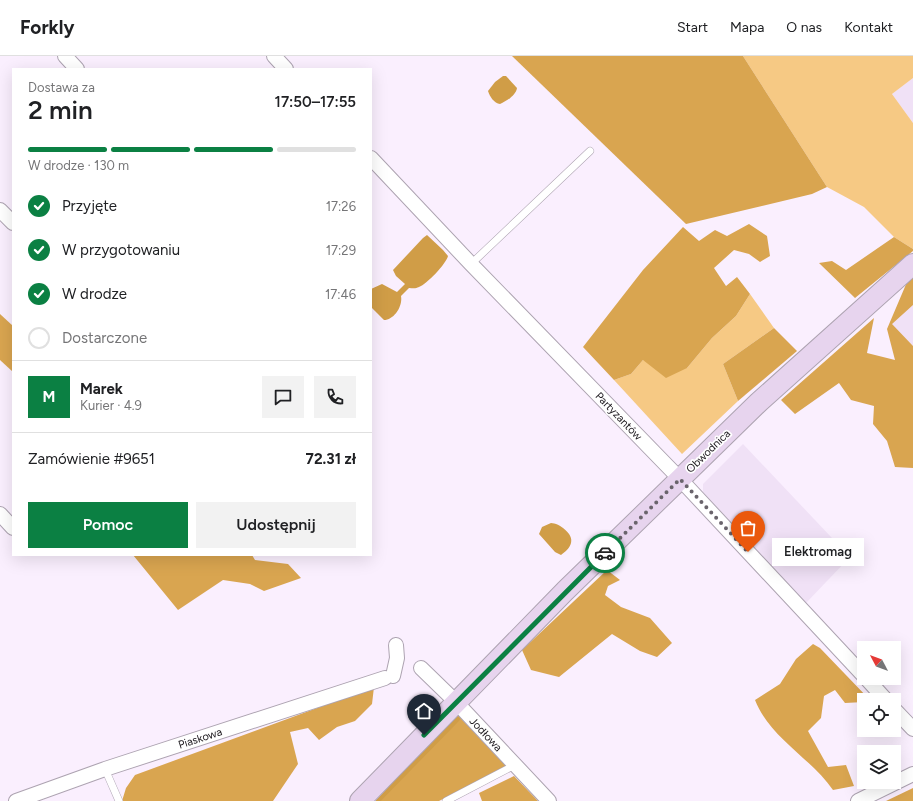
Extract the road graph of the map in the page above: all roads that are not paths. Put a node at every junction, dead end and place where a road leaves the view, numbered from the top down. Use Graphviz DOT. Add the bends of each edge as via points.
graph roads {
  1 [pos="65,56"];
  2 [pos="274,56"];
  3 [pos="76,68"];
  4 [pos="285,68"];
  5 [pos="590,151"];
  6 [pos="372,159"];
  7 [pos="0,210"];
  8 [pos="12,222"];
  9 [pos="471,264"];
  10 [pos="913,264"];
  11 [pos="680,479"];
  12 [pos="0,514"];
  13 [pos="12,527"];
  14 [pos="396,645"];
  15 [pos="421,668"];
  16 [pos="857,668"];
  17 [pos="872,685"];
  18 [pos="880,693"];
  19 [pos="456,702"];
  20 [pos="901,716"];
  21 [pos="913,729"];
  22 [pos="515,765"];
  23 [pos="105,769"];
  24 [pos="913,774"];
  25 [pos="16,801"];
  26 [pos="119,801"];
  27 [pos="360,801"];
  28 [pos="446,801"];
  29 [pos="548,801"];
  30 [pos="858,801"];
  1 -- 3 [label="street"];
  2 -- 4 [label="street"];
  5 -- 9 [label="lane"];
  6 -- 9 [label="street, Partyzantów"];
  7 -- 8 [label="street"];
  9 -- 11 [label="street, Partyzantów"];
  10 -- 11 [label="main road, Obwodnica" via="759,402"];
  11 -- 16 [label="street, Partyzantów"];
  11 -- 19 [label="main road, Obwodnica"];
  12 -- 13 [label="street"];
  14 -- 23 [label="street, Piaskowa" via="397,658 389,677"];
  15 -- 19 [label="street, Jodłowa"];
  17 -- 18 [label="street, Partyzantów"];
  19 -- 22 [label="street, Jodłowa"];
  19 -- 27 [label="main road, Obwodnica"];
  20 -- 21 [label="street"];
  22 -- 28 [label="lane"];
  22 -- 29 [label="street, Jodłowa"];
  23 -- 25 [label="street, Piaskowa"];
  23 -- 26 [label="lane"];
  24 -- 30 [label="street"];
}
